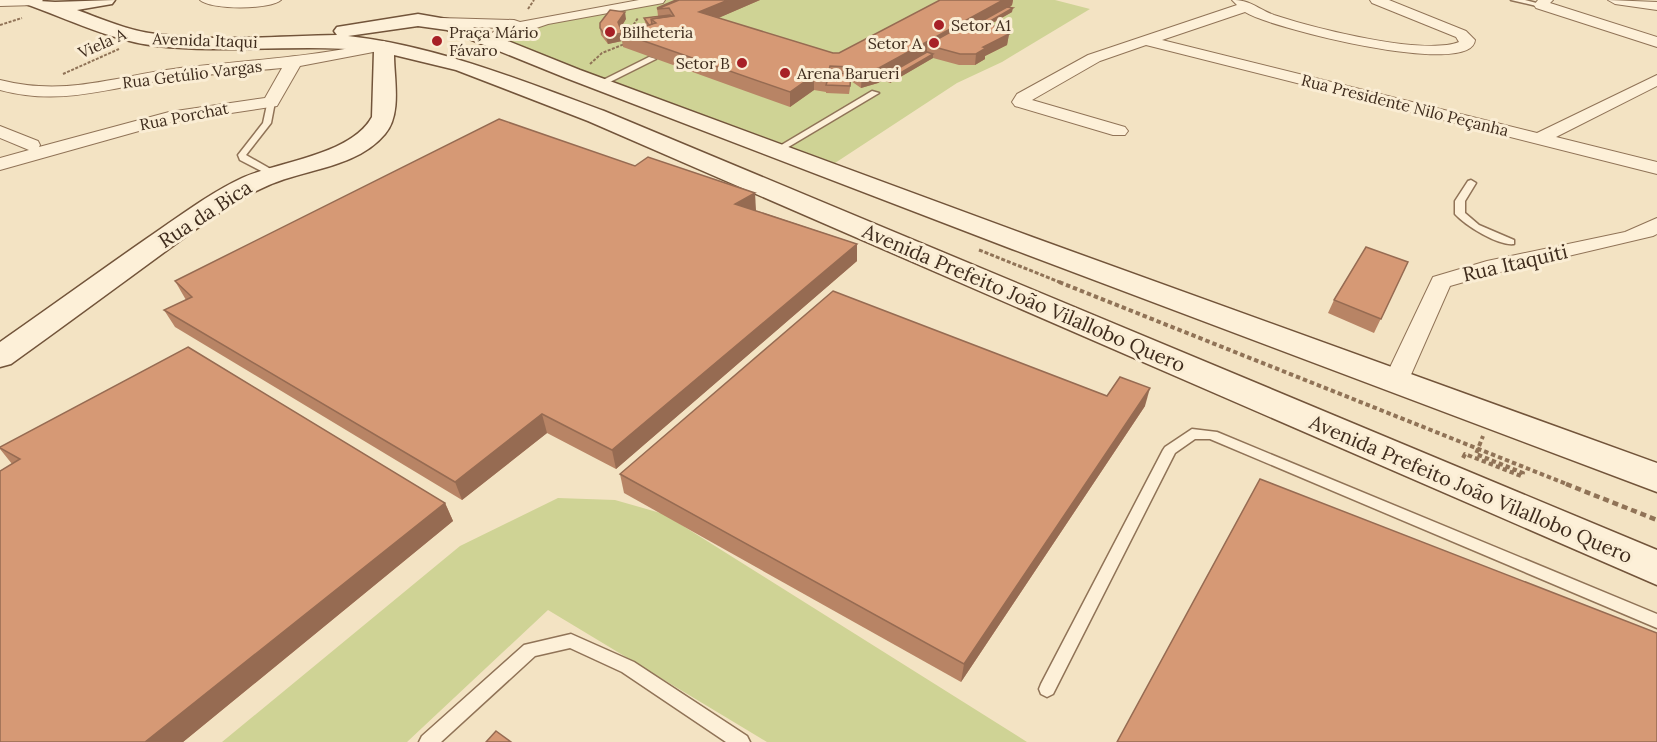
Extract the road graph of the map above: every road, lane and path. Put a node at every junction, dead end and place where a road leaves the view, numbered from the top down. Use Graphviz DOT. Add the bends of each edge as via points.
graph roads {
  1 [pos="106,0"];
  2 [pos="207,0"];
  3 [pos="274,0"];
  4 [pos="658,0"];
  5 [pos="1377,0"];
  6 [pos="1514,0"];
  7 [pos="1615,0"];
  8 [pos="0,2"];
  9 [pos="40,3"];
  10 [pos="1544,3"];
  11 [pos="1243,4"];
  12 [pos="1657,6"];
  13 [pos="639,16"];
  14 [pos="441,22"];
  15 [pos="526,24"];
  16 [pos="144,38"];
  17 [pos="487,40"];
  18 [pos="1143,40"];
  19 [pos="1657,42"];
  20 [pos="384,46"];
  21 [pos="652,59"];
  22 [pos="439,60"];
  23 [pos="294,62"];
  24 [pos="70,70"];
  25 [pos="573,74"];
  26 [pos="385,75"];
  27 [pos="1657,80"];
  28 [pos="599,84"];
  29 [pos="0,85"];
  30 [pos="874,93"];
  31 [pos="271,102"];
  32 [pos="0,131"];
  33 [pos="1119,131"];
  34 [pos="1539,139"];
  35 [pos="31,145"];
  36 [pos="0,146"];
  37 [pos="53,148"];
  38 [pos="780,152"];
  39 [pos="0,164"];
  40 [pos="706,164"];
  41 [pos="1657,168"];
  42 [pos="273,174"];
  43 [pos="1471,183"];
  44 [pos="1657,224"];
  45 [pos="972,248"];
  46 [pos="1516,250"];
  47 [pos="0,357"];
  48 [pos="1397,380"];
  49 [pos="1476,454"];
  50 [pos="1657,478"];
  51 [pos="1453,482"];
  52 [pos="1657,520"];
  53 [pos="1657,568"];
  54 [pos="1657,621"];
  55 [pos="1047,689"];
  56 [pos="428,742"];
  57 [pos="741,742"];
  1 -- 9 [label="main road" via="69,7"];
  1 -- 14 [label="main road, Avenida Itaqui" via="103,9 112,16 166,31 338,32 411,21"];
  2 -- 3 [label="street" via="241,4"];
  4 -- 15 [label="street"];
  5 -- 11 [label="street" via="1461,34 1467,44 1450,51 1412,50 1288,23"];
  6 -- 10 [label="lane"];
  7 -- 12 [label="street"];
  8 -- 9 [label="street"];
  9 -- 16 [label="main road, Avenida Itaqui"];
  10 -- 19 [label="street"];
  11 -- 18 [label="street"];
  13 -- 25 [label="path" via="632,27 634,40 602,53"];
  14 -- 15 [label="street"];
  14 -- 17 [label="main road"];
  14 -- 20 [label="main road" via="403,34"];
  15 -- 17 [label="street"];
  16 -- 20 [label="main road, Avenida Itaqui" via="196,43 337,41"];
  16 -- 24 [label="path, Viela A"];
  17 -- 22 [label="main road" via="470,51"];
  17 -- 25 [label="main road"];
  18 -- 33 [label="street" via="1089,61 1021,102"];
  18 -- 34 [label="street, Rua Presidente Nilo Peçanha"];
  20 -- 22 [label="main road, Avenida Prefeito João Vilallobo Quero"];
  20 -- 23 [label="street, Rua Getúlio Vargas" via="346,56"];
  20 -- 26 [label="main road, Rua da Bica"];
  21 -- 28 [label="lane"];
  22 -- 26 [label="main road" via="404,65"];
  22 -- 40 [label="main road, Avenida Prefeito João Vilallobo Quero" via="535,92"];
  23 -- 29 [label="street, Rua Getúlio Vargas" via="164,75 62,93 34,94"];
  23 -- 31 [label="street"];
  25 -- 28 [label="main road"];
  26 -- 42 [label="main road, Rua da Bica" via="383,117 380,128 370,137 348,150"];
  27 -- 34 [label="street"];
  28 -- 38 [label="main road"];
  30 -- 38 [label="lane"];
  31 -- 37 [label="street, Rua Porchat" via="169,117"];
  31 -- 42 [label="lane" via="267,123 242,155"];
  32 -- 35 [label="street"];
  34 -- 41 [label="street, Rua Presidente Nilo Peçanha"];
  35 -- 36 [label="street"];
  35 -- 37 [label="street, Rua Porchat"];
  37 -- 39 [label="street, Rua Porchat"];
  38 -- 40 [label="main road" via="785,158 783,163 765,172"];
  38 -- 48 [label="main road"];
  40 -- 51 [label="main road, Avenida Prefeito João Vilallobo Quero"];
  42 -- 47 [label="main road, Rua da Bica" via="213,205"];
  43 -- 46 [label="lane" via="1460,201 1460,214"];
  44 -- 46 [label="street, Rua Itaquiti" via="1630,237"];
  45 -- 52 [label="path"];
  46 -- 48 [label="street, Rua Itaquiti" via="1477,270 1441,282"];
  48 -- 50 [label="main road"];
  49 -- 51 [label="path" via="1523,473 1521,476 1465,454"];
  51 -- 53 [label="main road, Avenida Prefeito João Vilallobo Quero"];
  54 -- 55 [label="lane" via="1212,435 1192,434 1170,450"];
  56 -- 57 [label="lane" via="530,650 571,641 628,667"];
}
